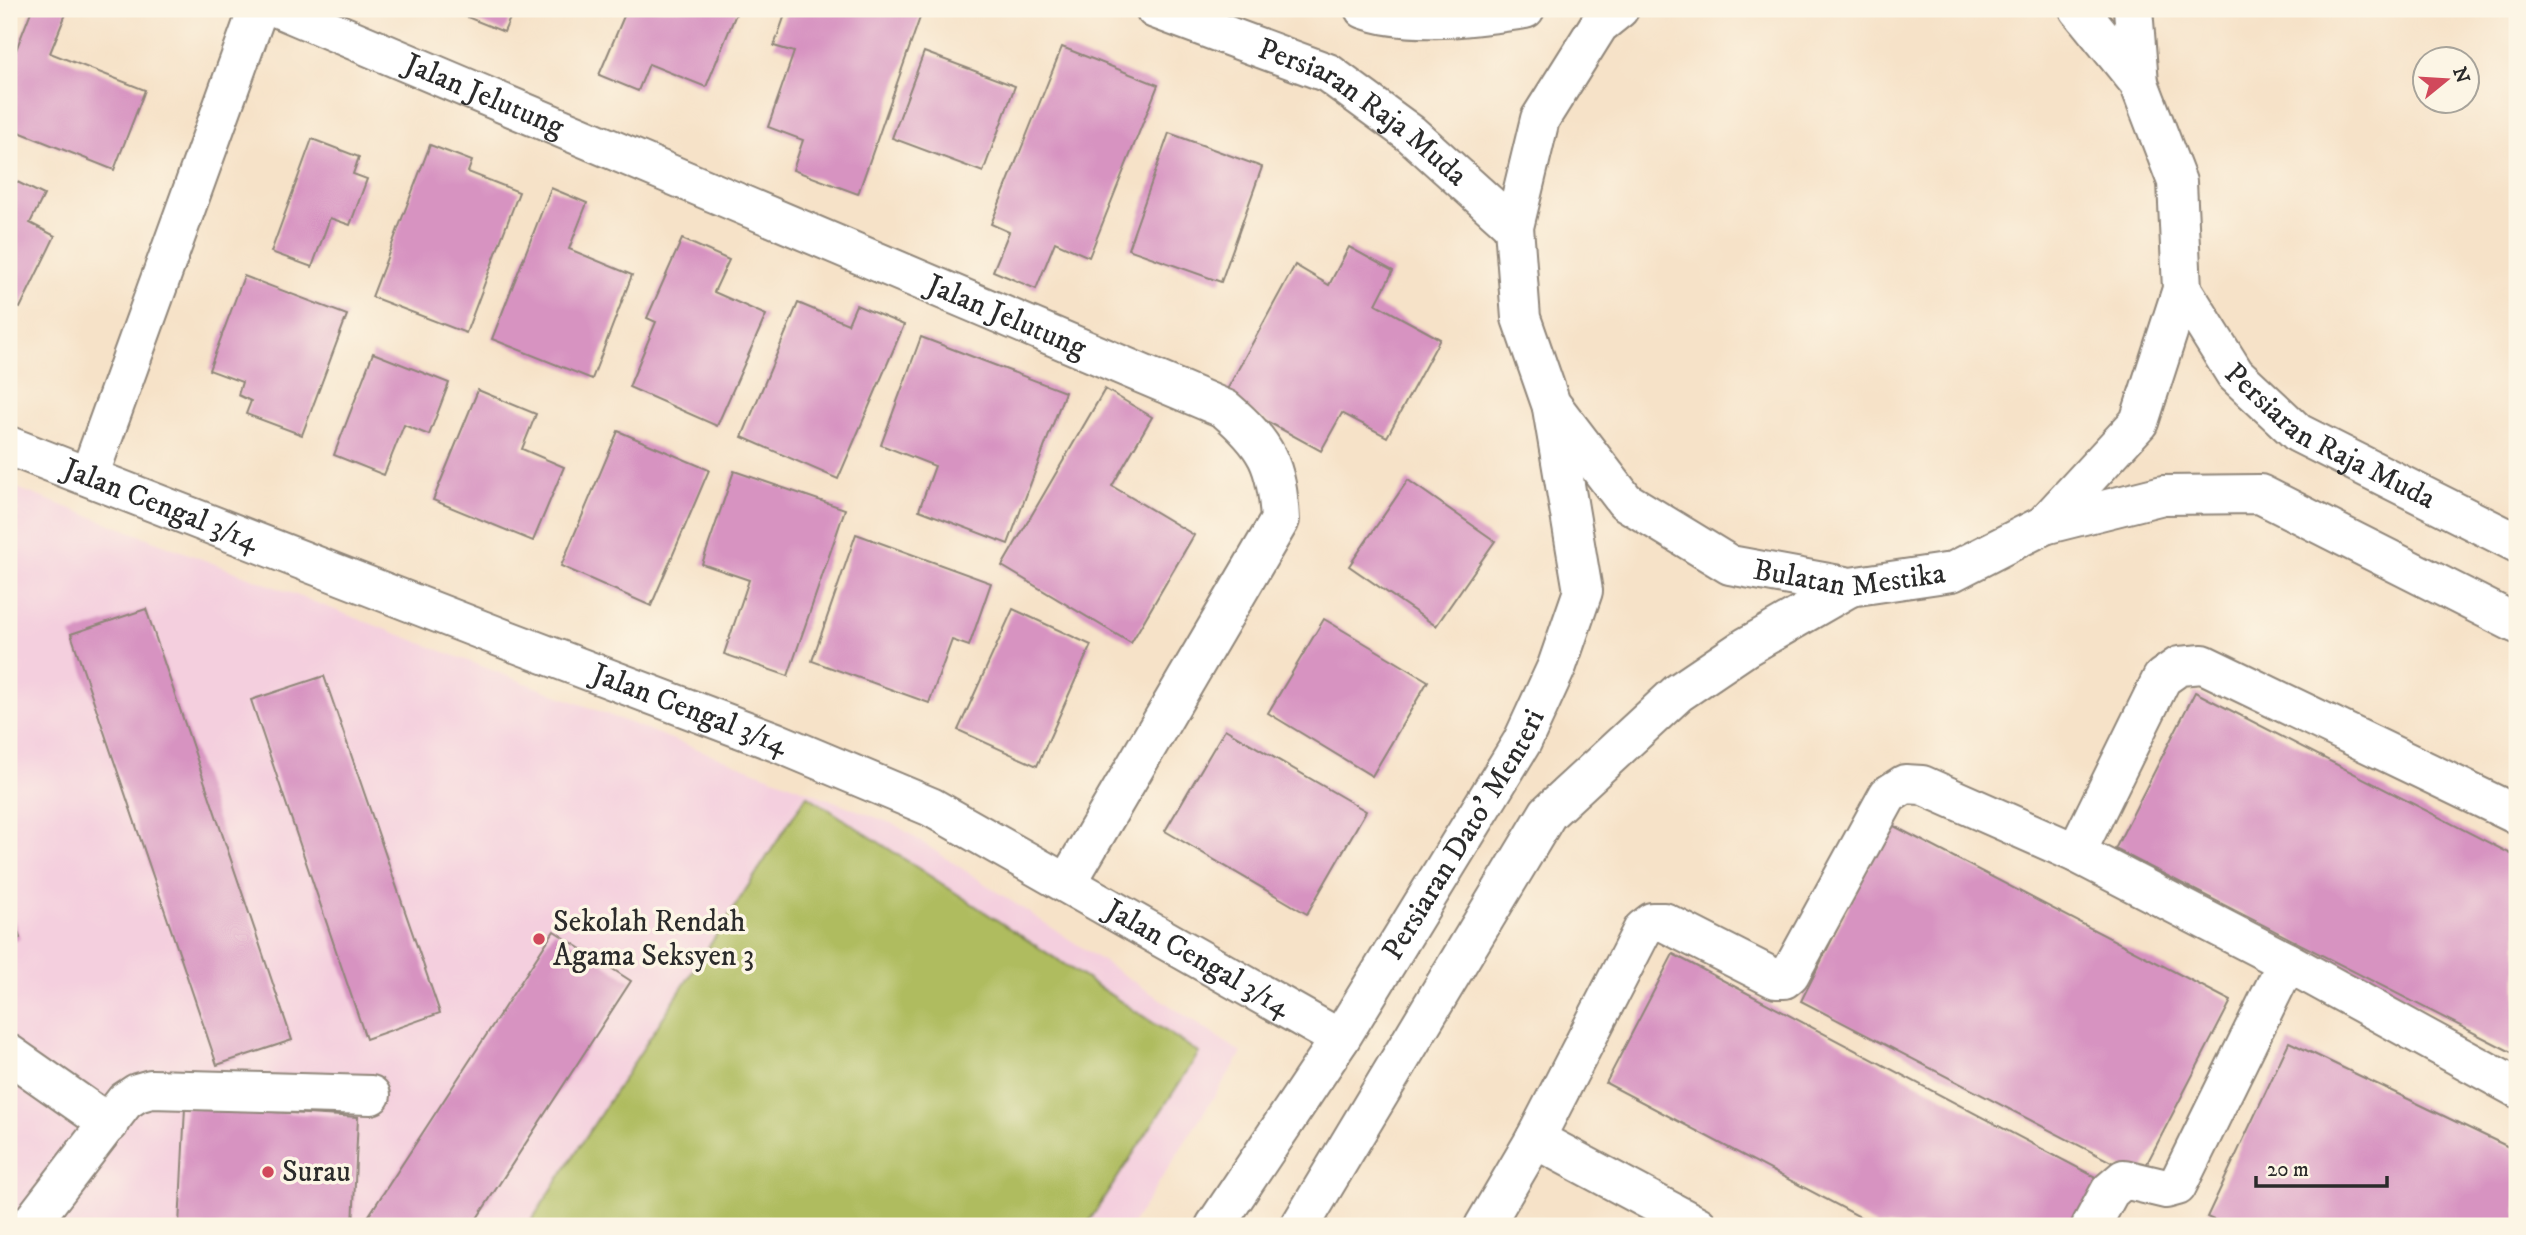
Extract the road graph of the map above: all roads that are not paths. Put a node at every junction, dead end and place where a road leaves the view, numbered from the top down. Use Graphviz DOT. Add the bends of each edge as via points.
graph roads {
  1 [pos="258,9"];
  2 [pos="280,9"];
  3 [pos="1155,9"];
  4 [pos="1364,9"];
  5 [pos="1525,9"];
  6 [pos="1619,9"];
  7 [pos="2079,9"];
  8 [pos="2133,9"];
  9 [pos="2139,83"];
  10 [pos="1514,227"];
  11 [pos="2182,289"];
  12 [pos="1551,404"];
  13 [pos="9,446"];
  14 [pos="89,476"];
  15 [pos="2044,525"];
  16 [pos="2517,543"];
  17 [pos="1850,587"];
  18 [pos="2517,624"];
  19 [pos="2517,815"];
  20 [pos="2076,853"];
  21 [pos="1067,883"];
  22 [pos="2287,962"];
  23 [pos="1340,1039"];
  24 [pos="9,1055"];
  25 [pos="2517,1087"];
  26 [pos="370,1095"];
  27 [pos="109,1124"];
  28 [pos="1535,1139"];
  29 [pos="29,1226"];
  30 [pos="1216,1226"];
  31 [pos="1300,1226"];
  32 [pos="1484,1226"];
  33 [pos="1698,1226"];
  34 [pos="2091,1226"];
  1 -- 14 [label="street"];
  2 -- 21 [label="street, Jalan Jelutung" via="1225,409 1249,430 1266,454 1278,485 1280,520"];
  3 -- 10 [label="street, Persiaran Raja Muda" via="1328,73 1411,134"];
  4 -- 5 [label="street" via="1457,19"];
  6 -- 10 [label="street, Bulatan Mestika" via="1599,25 1539,119"];
  7 -- 9 [label="street, Bulatan Mestika"];
  8 -- 9 [label="street"];
  9 -- 11 [label="street, Bulatan Mestika" via="2177,182"];
  10 -- 12 [label="street, Bulatan Mestika" via="1521,318"];
  11 -- 15 [label="street, Bulatan Mestika" via="2138,422"];
  11 -- 16 [label="street, Persiaran Raja Muda" via="2235,374 2298,433"];
  12 -- 17 [label="street, Bulatan Mestika" via="1625,501 1730,565"];
  12 -- 23 [label="street, Persiaran Dato' Menteri" via="1583,592 1557,666 1522,742"];
  13 -- 14 [label="street, Jalan Cengal 3/14"];
  14 -- 21 [label="street, Jalan Cengal 3/14" via="776,742 931,807"];
  15 -- 17 [label="street, Bulatan Mestika" via="1952,572"];
  15 -- 18 [label="street" via="2163,495 2260,494"];
  17 -- 31 [label="street" via="1678,692 1548,813"];
  19 -- 20 [label="street" via="2203,664 2179,666 2162,678"];
  20 -- 22 [label="street"];
  20 -- 28 [label="street" via="1922,785 1905,784 1888,795 1784,979 1664,922 1652,922 1643,929"];
  21 -- 23 [label="street, Jalan Cengal 3/14"];
  22 -- 25 [label="street"];
  22 -- 34 [label="street" via="2177,1186 2166,1189 2124,1179 2110,1191"];
  23 -- 30 [label="street, Persiaran Dato' Menteri"];
  24 -- 27 [label="street"];
  26 -- 27 [label="street" via="151,1089 125,1101"];
  27 -- 29 [label="street"];
  28 -- 32 [label="street"];
  28 -- 33 [label="street"];
}
